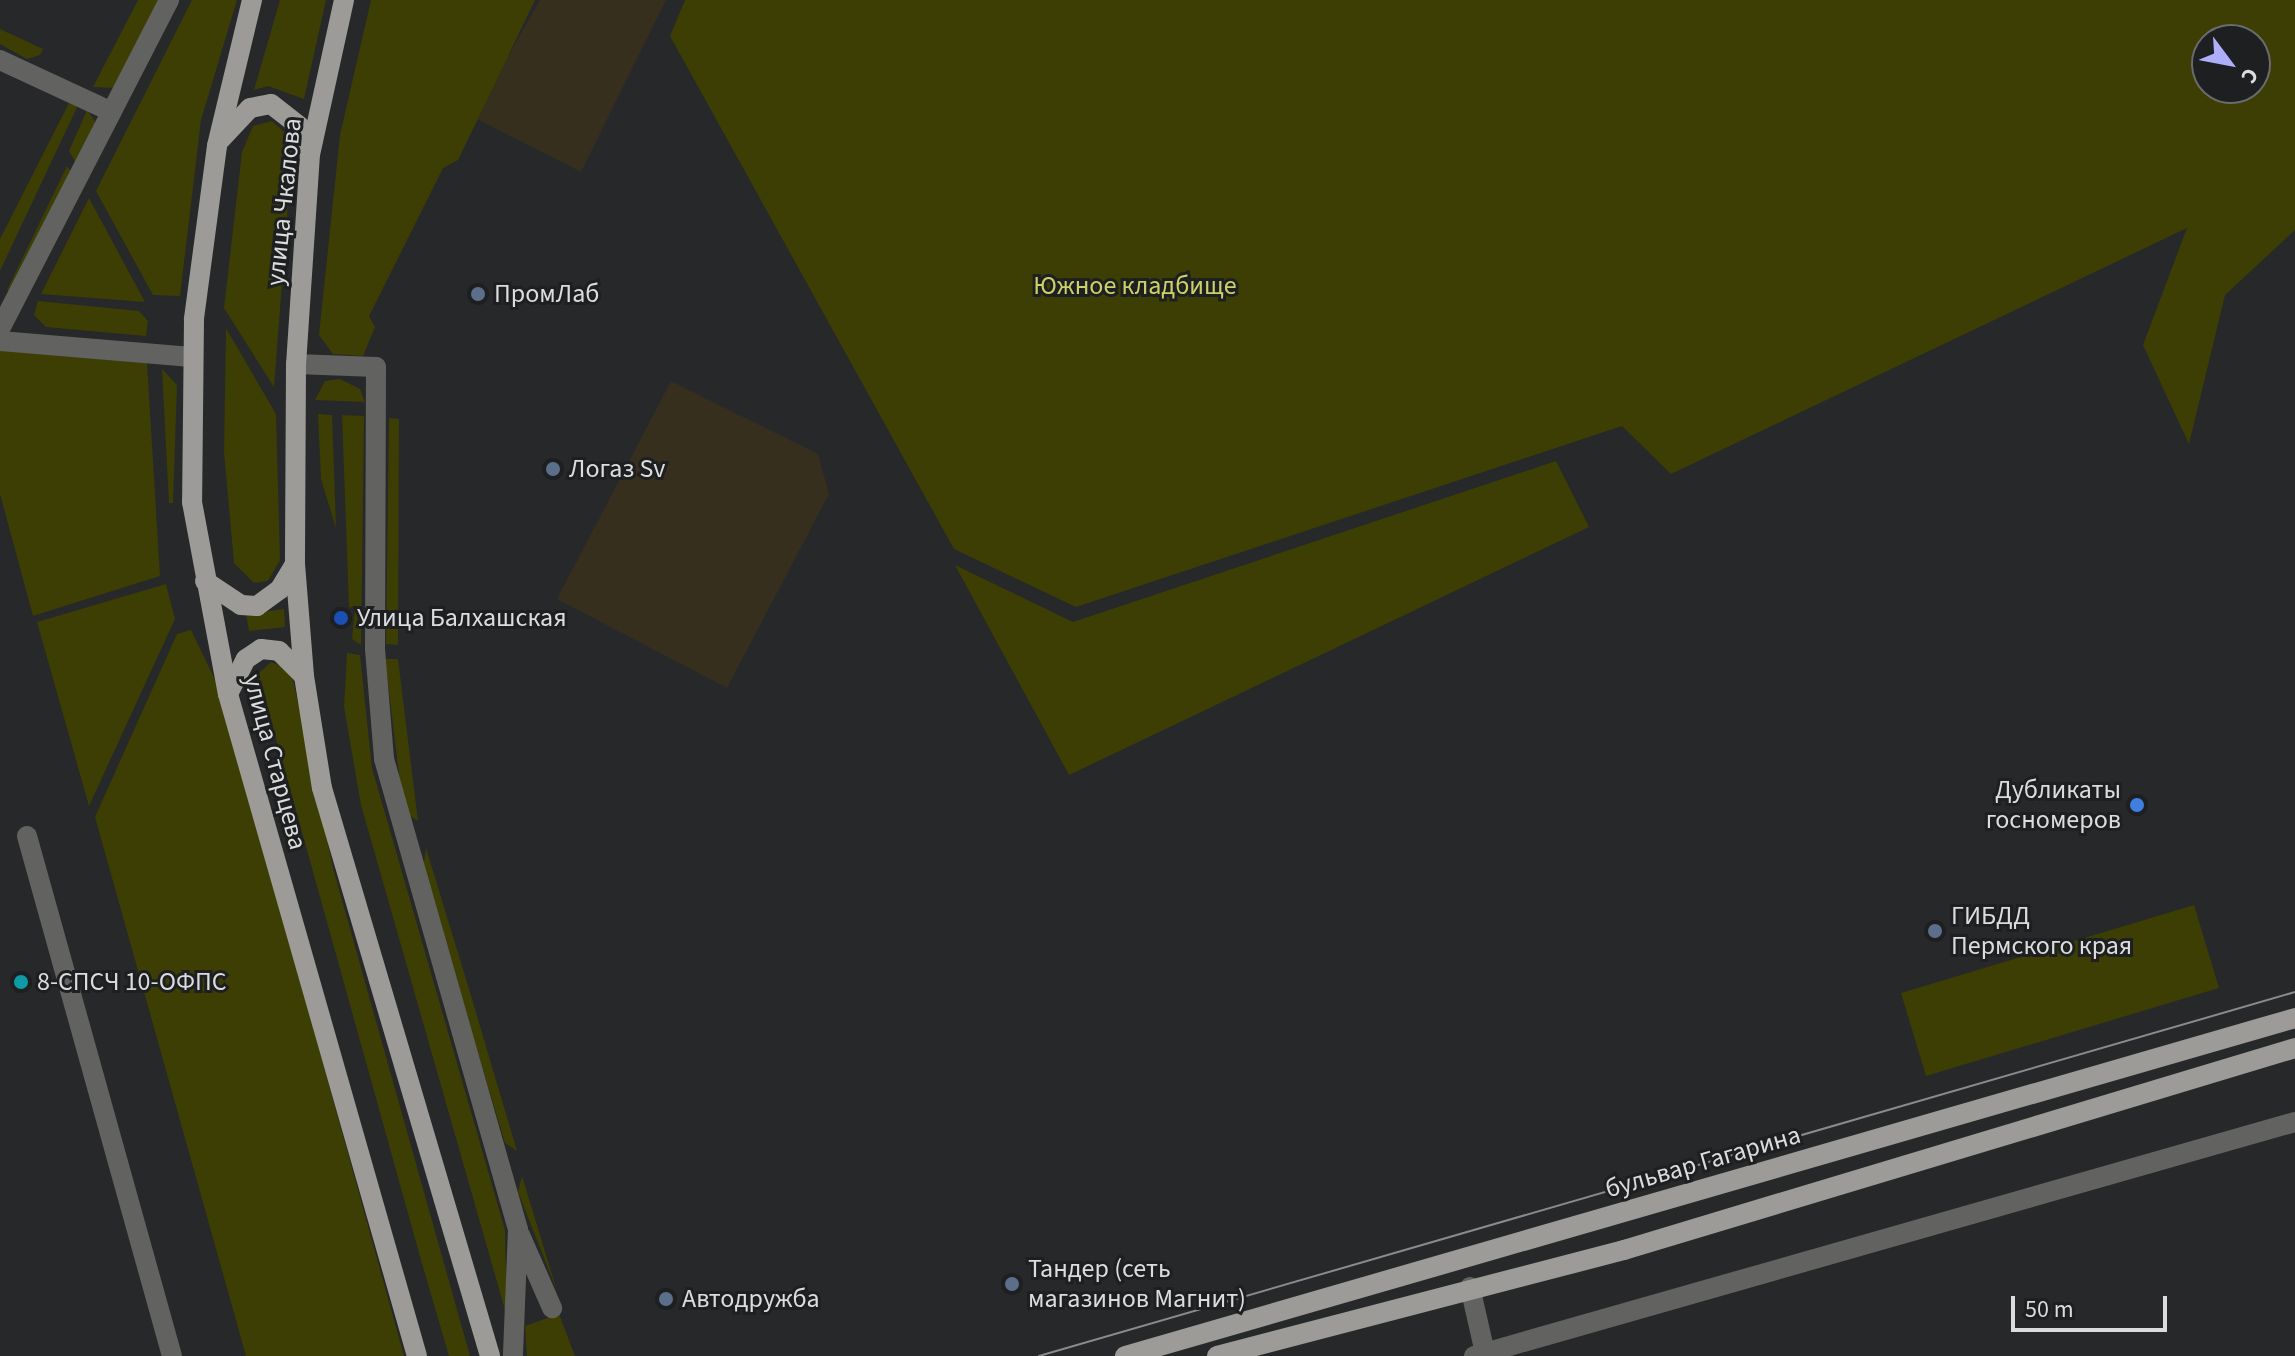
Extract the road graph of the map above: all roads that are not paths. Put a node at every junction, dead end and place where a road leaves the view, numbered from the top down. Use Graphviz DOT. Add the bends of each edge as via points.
graph roads {
  1 [pos="169,0"];
  2 [pos="252,0"];
  3 [pos="344,0"];
  4 [pos="0,60"];
  5 [pos="112,112"];
  6 [pos="217,146"];
  7 [pos="310,154"];
  8 [pos="0,329"];
  9 [pos="0,341"];
  10 [pos="191,357"];
  11 [pos="296,364"];
  12 [pos="295,564"];
  13 [pos="205,581"];
  14 [pos="304,676"];
  15 [pos="228,694"];
  16 [pos="27,836"];
  17 [pos="2295,1018"];
  18 [pos="2240,1034"];
  19 [pos="2295,1048"];
  20 [pos="2249,1062"];
  21 [pos="2133,1068"];
  22 [pos="2141,1097"];
  23 [pos="2295,1122"];
  24 [pos="518,1229"];
  25 [pos="1470,1287"];
  26 [pos="552,1308"];
  27 [pos="1152,1352"];
  28 [pos="1480,1354"];
  29 [pos="172,1356"];
  30 [pos="417,1356"];
  31 [pos="490,1356"];
  32 [pos="513,1356"];
  33 [pos="1125,1356"];
  34 [pos="1217,1356"];
  1 -- 5 [label="street"];
  2 -- 6 [label="main road"];
  3 -- 7 [label="main road, улица Чкалова"];
  4 -- 5 [label="street"];
  5 -- 8 [label="street"];
  6 -- 7 [label="main road" via="250,108 271,104 288,111"];
  6 -- 10 [label="main road"];
  7 -- 11 [label="main road, улица Чкалова"];
  9 -- 10 [label="street"];
  10 -- 13 [label="main road, улица Старцева" via="192,502"];
  11 -- 12 [label="main road, улица Старцева"];
  11 -- 24 [label="street" via="376,367 375,649 384,759"];
  12 -- 13 [label="main road" via="280,589 257,606 241,605"];
  12 -- 14 [label="main road, улица Старцева"];
  13 -- 15 [label="main road, улица Старцева"];
  14 -- 15 [label="main road" via="279,651 261,649 246,659"];
  14 -- 31 [label="main road, улица Старцева" via="322,788"];
  15 -- 30 [label="main road, улица Старцева"];
  16 -- 29 [label="street"];
  17 -- 18 [label="main road, бульвар Гагарина"];
  18 -- 20 [label="main road"];
  18 -- 21 [label="main road, бульвар Гагарина"];
  19 -- 20 [label="main road"];
  20 -- 22 [label="main road"];
  21 -- 22 [label="main road"];
  21 -- 27 [label="main road, бульвар Гагарина"];
  22 -- 25 [label="main road" via="1624,1250"];
  23 -- 28 [label="street"];
  24 -- 26 [label="street"];
  24 -- 32 [label="street"];
  25 -- 28 [label="street"];
  25 -- 34 [label="main road"];
  27 -- 33 [label="main road, бульвар Гагарина"];
}
